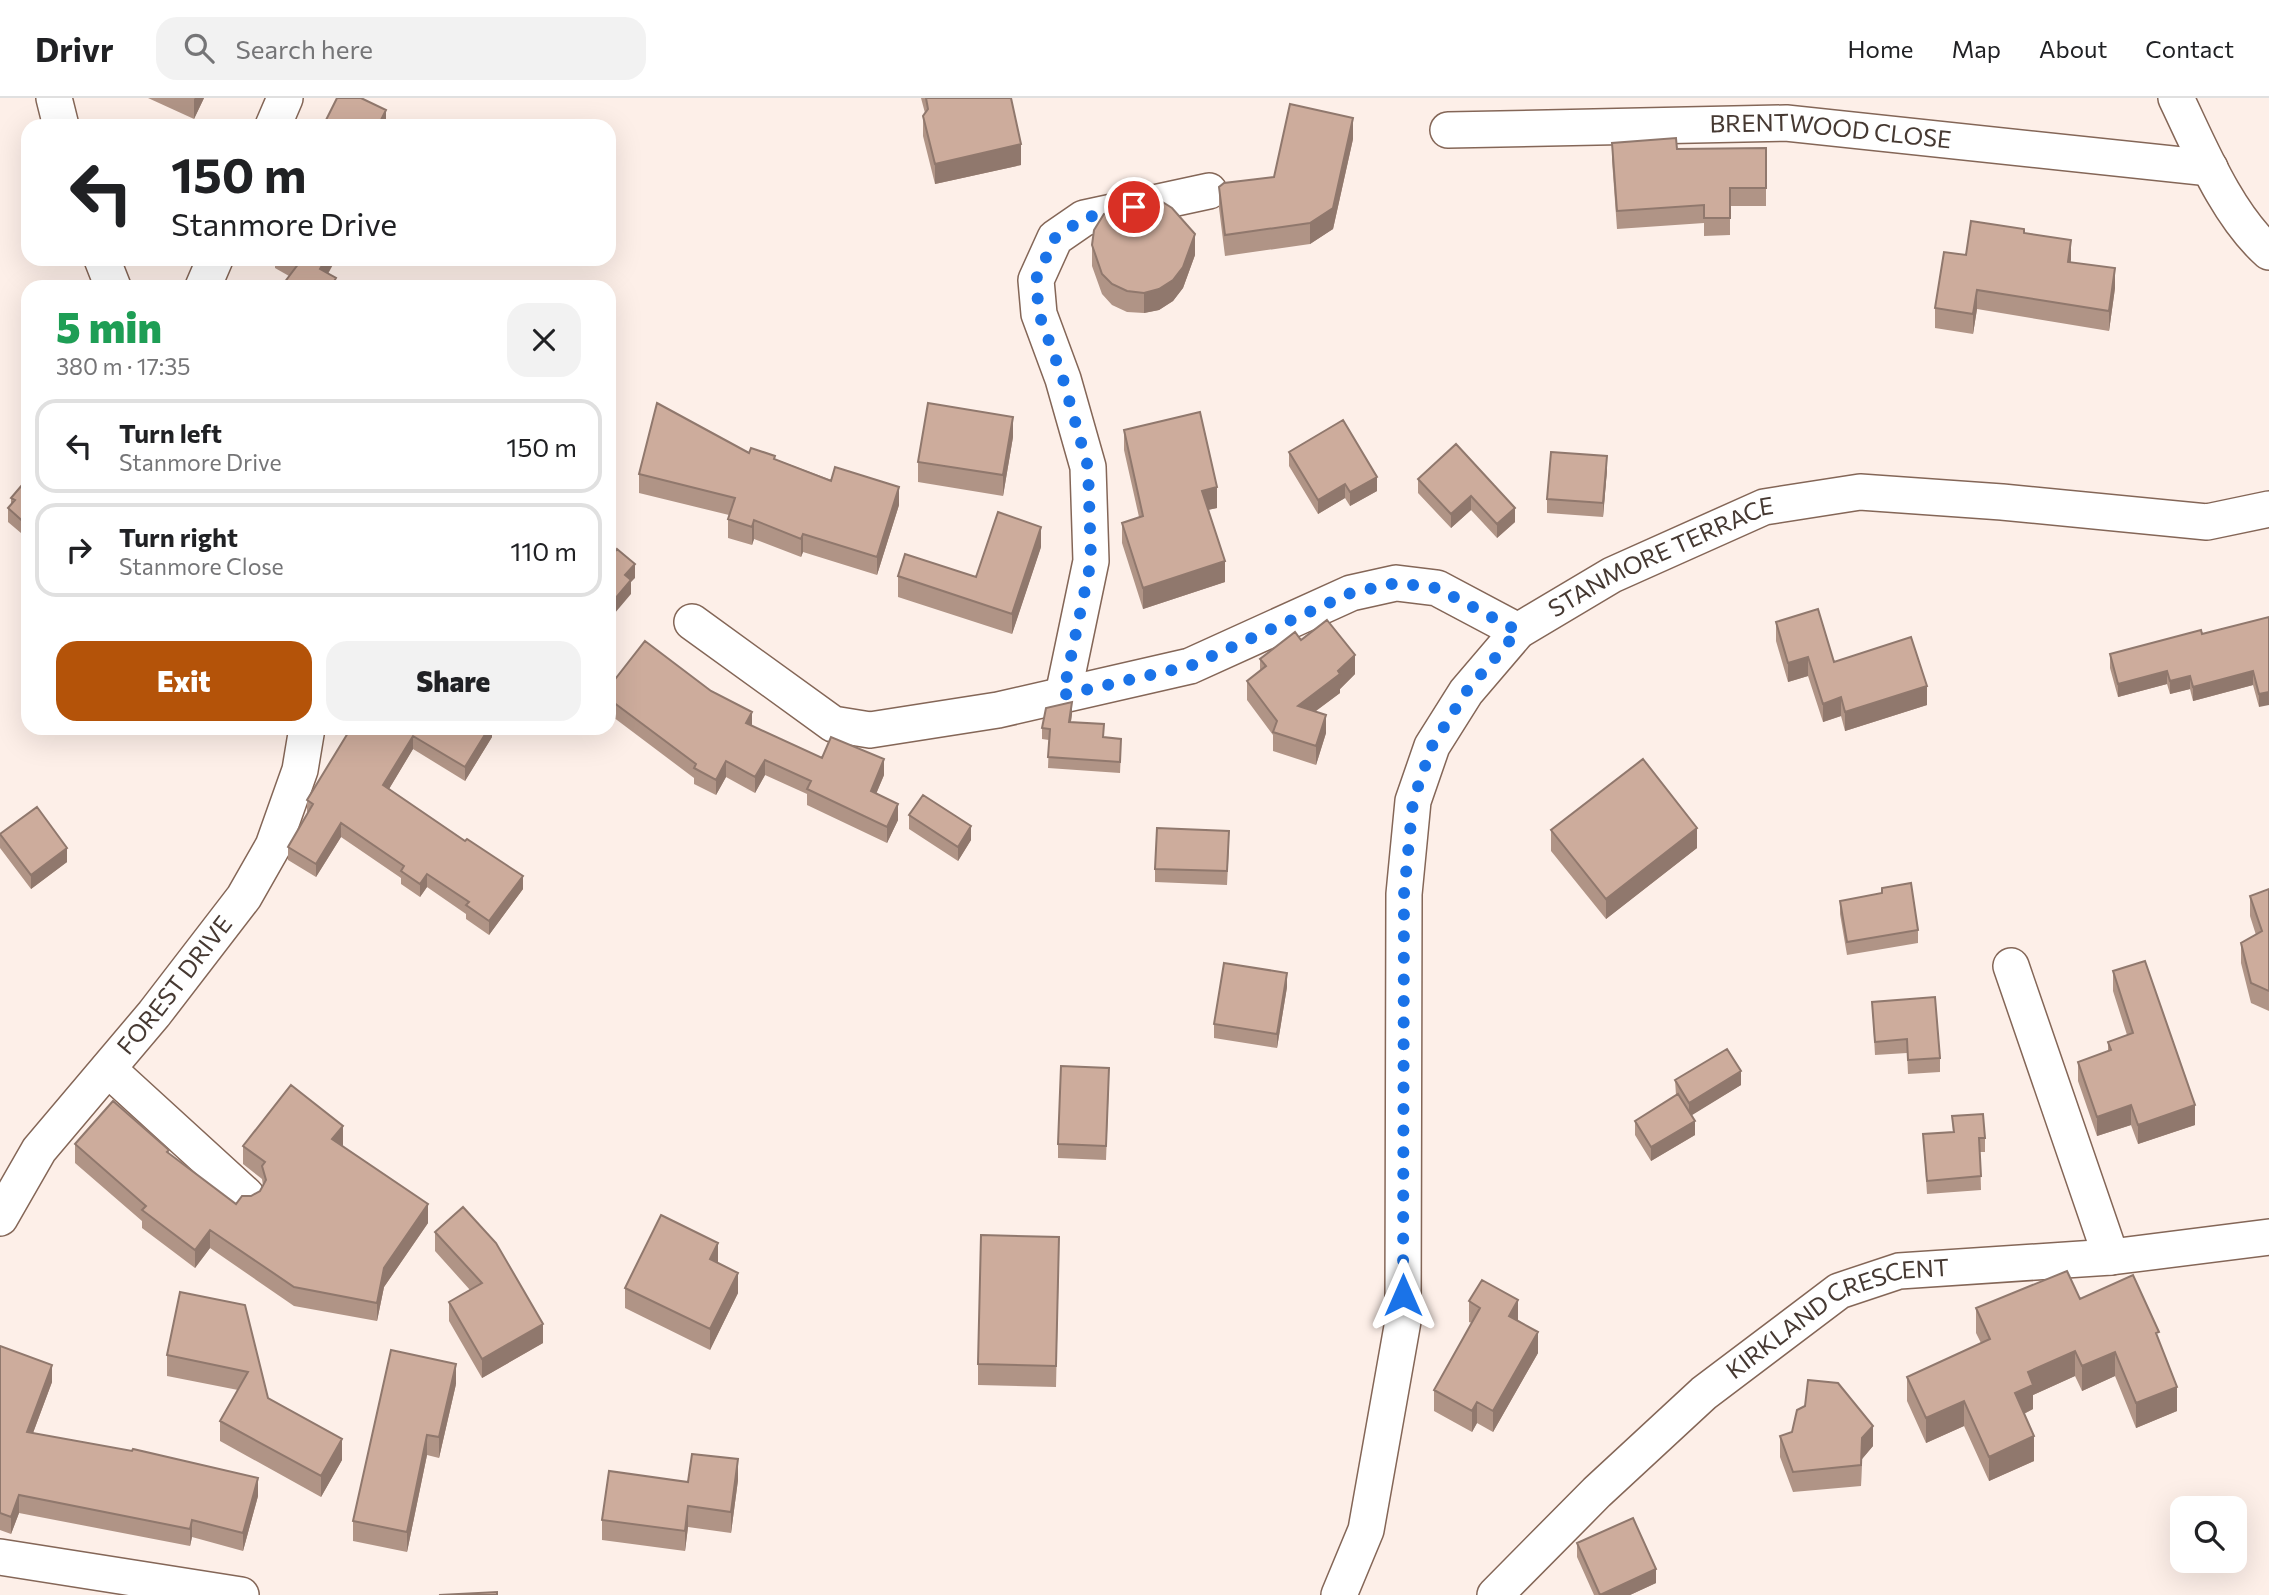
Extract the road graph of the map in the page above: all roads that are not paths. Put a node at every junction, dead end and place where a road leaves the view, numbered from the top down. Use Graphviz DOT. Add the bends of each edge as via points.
graph roads {
  1 [pos="54,98"];
  2 [pos="285,98"];
  3 [pos="2176,98"];
  4 [pos="59,119"];
  5 [pos="276,119"];
  6 [pos="1448,130"];
  7 [pos="2210,167"];
  8 [pos="1209,191"];
  9 [pos="2269,252"];
  10 [pos="2269,509"];
  11 [pos="692,622"];
  12 [pos="1518,631"];
  13 [pos="1063,695"];
  14 [pos="306,735"];
  15 [pos="2011,966"];
  16 [pos="108,1069"];
  17 [pos="246,1195"];
  18 [pos="0,1218"];
  19 [pos="2269,1237"];
  20 [pos="2111,1257"];
  21 [pos="0,1557"];
  22 [pos="241,1595"];
  23 [pos="1339,1595"];
  24 [pos="1495,1595"];
  1 -- 4 [label="street"];
  2 -- 5 [label="street"];
  3 -- 7 [label="street"];
  6 -- 7 [label="street, BRENTWOOD CLOSE" via="1786,123"];
  7 -- 9 [label="street" via="2254,238"];
  8 -- 13 [label="street" via="1084,218 1055,238 1036,279 1039,314 1088,467 1091,561"];
  10 -- 12 [label="street, STANMORE TERRACE" via="2207,522 1860,492 1764,507 1612,575"];
  11 -- 13 [label="street" via="833,724 870,730"];
  12 -- 13 [label="street" via="1437,588 1396,583 1351,593 1190,666"];
  12 -- 23 [label="street, STANMORE TERRACE" via="1466,692 1432,746 1413,801 1404,894 1403,1321 1366,1530"];
  14 -- 16 [label="street, FOREST DRIVE" via="300,770 273,846 250,887"];
  15 -- 20 [label="street"];
  16 -- 17 [label="street"];
  16 -- 18 [label="street, FOREST DRIVE" via="39,1150"];
  19 -- 20 [label="street, KIRKLAND CRESCENT"];
  20 -- 24 [label="street, KIRKLAND CRESCENT" via="1899,1271 1839,1291 1704,1393"];
  21 -- 22 [label="street"];
}
